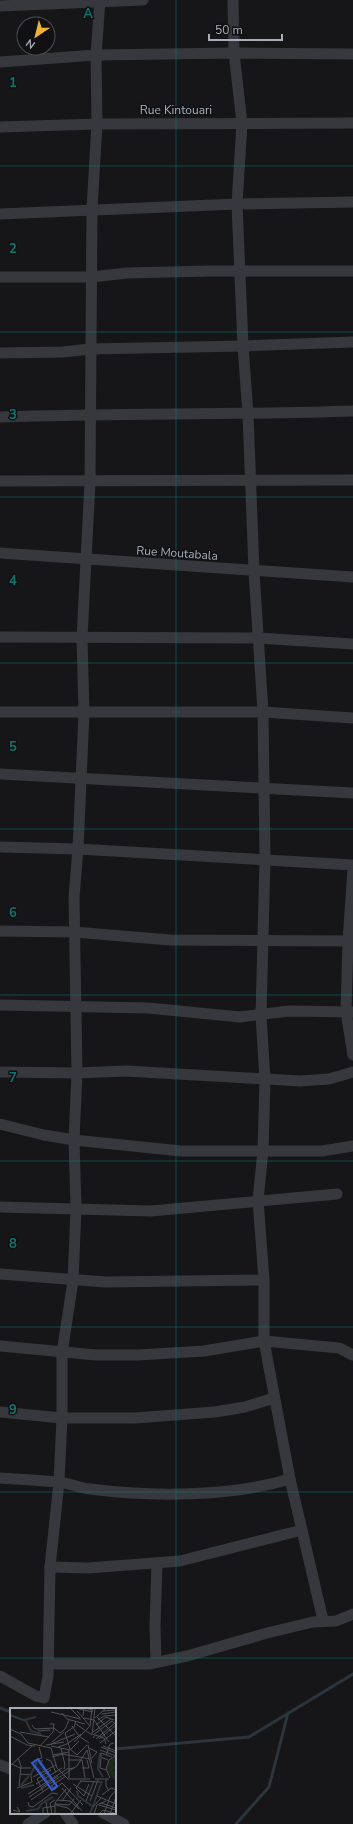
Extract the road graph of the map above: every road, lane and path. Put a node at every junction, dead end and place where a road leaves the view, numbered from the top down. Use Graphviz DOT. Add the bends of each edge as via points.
graph roads {
  1 [pos="143,0"];
  2 [pos="233,0"];
  3 [pos="100,1"];
  4 [pos="0,6"];
  5 [pos="234,53"];
  6 [pos="353,54"];
  7 [pos="96,55"];
  8 [pos="0,62"];
  9 [pos="242,123"];
  10 [pos="353,123"];
  11 [pos="97,124"];
  12 [pos="0,127"];
  13 [pos="353,202"];
  14 [pos="237,204"];
  15 [pos="92,209"];
  16 [pos="0,214"];
  17 [pos="353,271"];
  18 [pos="240,272"];
  19 [pos="0,277"];
  20 [pos="91,277"];
  21 [pos="353,342"];
  22 [pos="242,346"];
  23 [pos="90,349"];
  24 [pos="0,353"];
  25 [pos="353,411"];
  26 [pos="90,414"];
  27 [pos="248,414"];
  28 [pos="0,417"];
  29 [pos="353,480"];
  30 [pos="0,481"];
  31 [pos="90,482"];
  32 [pos="251,482"];
  33 [pos="0,554"];
  34 [pos="87,560"];
  35 [pos="254,570"];
  36 [pos="353,577"];
  37 [pos="0,637"];
  38 [pos="82,638"];
  39 [pos="258,638"];
  40 [pos="353,644"];
  41 [pos="0,712"];
  42 [pos="263,712"];
  43 [pos="84,713"];
  44 [pos="353,718"];
  45 [pos="0,774"];
  46 [pos="82,779"];
  47 [pos="264,788"];
  48 [pos="353,793"];
  49 [pos="0,846"];
  50 [pos="78,849"];
  51 [pos="265,859"];
  52 [pos="353,865"];
  53 [pos="353,870"];
  54 [pos="0,931"];
  55 [pos="74,932"];
  56 [pos="262,940"];
  57 [pos="350,941"];
  58 [pos="0,1005"];
  59 [pos="76,1006"];
  60 [pos="350,1012"];
  61 [pos="261,1015"];
  62 [pos="353,1055"];
  63 [pos="0,1072"];
  64 [pos="353,1072"];
  65 [pos="77,1073"];
  66 [pos="266,1080"];
  67 [pos="0,1124"];
  68 [pos="74,1140"];
  69 [pos="353,1146"];
  70 [pos="263,1151"];
  71 [pos="337,1194"];
  72 [pos="258,1200"];
  73 [pos="0,1207"];
  74 [pos="76,1209"];
  75 [pos="0,1274"];
  76 [pos="264,1280"];
  77 [pos="73,1281"];
  78 [pos="264,1341"];
  79 [pos="0,1346"];
  80 [pos="62,1352"];
  81 [pos="353,1355"];
  82 [pos="274,1398"];
  83 [pos="0,1412"];
  84 [pos="62,1418"];
  85 [pos="0,1478"];
  86 [pos="290,1479"];
  87 [pos="59,1482"];
  88 [pos="302,1530"];
  89 [pos="156,1562"];
  90 [pos="50,1567"];
  91 [pos="353,1614"];
  92 [pos="323,1620"];
  93 [pos="156,1662"];
  94 [pos="48,1664"];
  95 [pos="0,1676"];
  96 [pos="0,1765"];
  97 [pos="10,1769"];
  98 [pos="43,1814"];
  99 [pos="66,1814"];
  100 [pos="105,1814"];
  101 [pos="28,1824"];
  102 [pos="73,1824"];
  103 [pos="124,1824"];
  1 -- 3 [label="street"];
  2 -- 5 [label="street"];
  3 -- 4 [label="street"];
  3 -- 7 [label="street"];
  5 -- 6 [label="street"];
  5 -- 7 [label="street"];
  5 -- 9 [label="street"];
  7 -- 8 [label="street"];
  7 -- 11 [label="street"];
  9 -- 10 [label="street, Rue Kintouari"];
  9 -- 11 [label="street, Rue Kintouari"];
  9 -- 14 [label="street"];
  11 -- 12 [label="street, Rue Kintouari"];
  11 -- 15 [label="street"];
  13 -- 14 [label="street"];
  14 -- 15 [label="street"];
  14 -- 18 [label="street"];
  15 -- 16 [label="street"];
  15 -- 20 [label="street"];
  17 -- 18 [label="street"];
  18 -- 20 [label="street" via="127,273"];
  18 -- 22 [label="street"];
  19 -- 20 [label="street"];
  20 -- 23 [label="street"];
  21 -- 22 [label="street"];
  22 -- 23 [label="street"];
  22 -- 27 [label="street"];
  23 -- 24 [label="street"];
  23 -- 26 [label="street"];
  25 -- 27 [label="street"];
  26 -- 27 [label="street"];
  26 -- 28 [label="street"];
  26 -- 31 [label="street"];
  27 -- 32 [label="street"];
  29 -- 32 [label="street"];
  30 -- 31 [label="street"];
  31 -- 32 [label="street"];
  31 -- 34 [label="street"];
  32 -- 35 [label="street"];
  33 -- 34 [label="street, Rue Moutabala"];
  34 -- 35 [label="street, Rue Moutabala"];
  34 -- 38 [label="street"];
  35 -- 36 [label="street, Rue Moutabala"];
  35 -- 39 [label="street"];
  37 -- 38 [label="street"];
  38 -- 39 [label="street"];
  38 -- 43 [label="street"];
  39 -- 40 [label="street"];
  39 -- 42 [label="street"];
  41 -- 43 [label="street"];
  42 -- 43 [label="street"];
  42 -- 44 [label="street"];
  42 -- 47 [label="street"];
  43 -- 46 [label="street"];
  45 -- 46 [label="street"];
  46 -- 47 [label="street"];
  46 -- 50 [label="street"];
  47 -- 48 [label="street"];
  47 -- 51 [label="street"];
  49 -- 50 [label="street"];
  50 -- 51 [label="street"];
  50 -- 55 [label="street"];
  51 -- 52 [label="street"];
  51 -- 56 [label="street"];
  53 -- 57 [label="street"];
  54 -- 55 [label="street"];
  55 -- 56 [label="street" via="170,940"];
  55 -- 59 [label="street"];
  56 -- 57 [label="street"];
  56 -- 61 [label="street"];
  57 -- 60 [label="street"];
  58 -- 59 [label="street"];
  59 -- 61 [label="street" via="148,1008 240,1017"];
  59 -- 65 [label="street"];
  60 -- 61 [label="street" via="289,1011"];
  60 -- 62 [label="street"];
  61 -- 66 [label="street"];
  63 -- 65 [label="street"];
  64 -- 66 [label="street" via="329,1079"];
  65 -- 66 [label="street" via="126,1071"];
  65 -- 68 [label="street"];
  66 -- 70 [label="street"];
  67 -- 68 [label="street"];
  68 -- 70 [label="street" via="181,1151"];
  68 -- 74 [label="street"];
  69 -- 70 [label="street" via="322,1151"];
  70 -- 72 [label="street"];
  71 -- 72 [label="street"];
  72 -- 74 [label="street" via="151,1210"];
  72 -- 76 [label="street"];
  73 -- 74 [label="street"];
  74 -- 77 [label="street"];
  75 -- 77 [label="street"];
  76 -- 77 [label="street"];
  76 -- 78 [label="street"];
  77 -- 80 [label="street"];
  78 -- 80 [label="street" via="204,1351 138,1355"];
  78 -- 81 [label="street" via="339,1348"];
  78 -- 82 [label="street"];
  79 -- 80 [label="street"];
  80 -- 84 [label="street"];
  82 -- 84 [label="street" via="245,1408 215,1412 135,1418"];
  82 -- 86 [label="street"];
  83 -- 84 [label="street"];
  84 -- 87 [label="street"];
  85 -- 87 [label="street"];
  86 -- 87 [label="street" via="234,1490 179,1494 90,1489"];
  86 -- 88 [label="street"];
  87 -- 90 [label="street"];
  88 -- 89 [label="street" via="180,1561"];
  88 -- 92 [label="street"];
  89 -- 90 [label="street" via="88,1568"];
  89 -- 93 [label="street"];
  90 -- 94 [label="street"];
  91 -- 92 [label="street" via="336,1620"];
  92 -- 93 [label="street"];
  93 -- 94 [label="street"];
  94 -- 95 [label="street" via="44,1698"];
  96 -- 97 [label="street"];
  98 -- 101 [label="street"];
  99 -- 102 [label="street"];
  100 -- 103 [label="street"];
}
